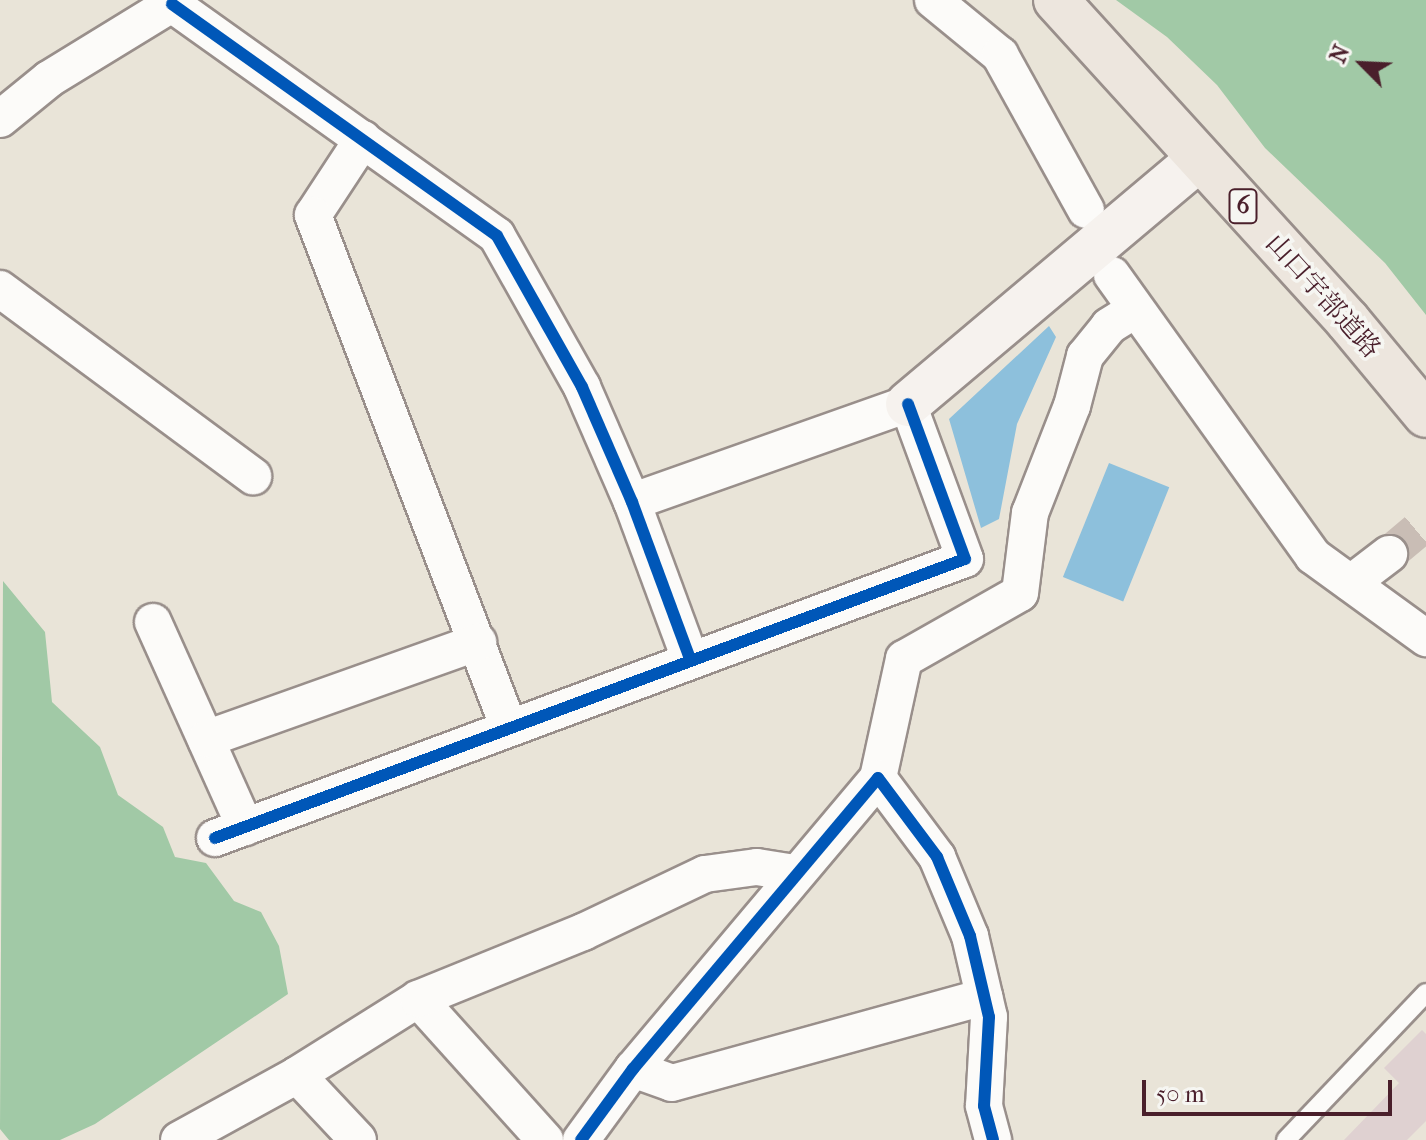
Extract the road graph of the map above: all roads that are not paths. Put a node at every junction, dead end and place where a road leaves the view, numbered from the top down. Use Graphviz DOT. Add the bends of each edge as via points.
graph roads {
  1 [pos="933,0"];
  2 [pos="1056,0"];
  3 [pos="175,2"];
  4 [pos="0,119"];
  5 [pos="363,139"];
  6 [pos="1199,159"];
  7 [pos="1086,210"];
  8 [pos="1112,275"];
  9 [pos="0,289"];
  10 [pos="1133,311"];
  11 [pos="908,404"];
  12 [pos="1426,415"];
  13 [pos="253,476"];
  14 [pos="632,502"];
  15 [pos="1389,554"];
  16 [pos="1351,583"];
  17 [pos="153,622"];
  18 [pos="1426,638"];
  19 [pos="478,642"];
  20 [pos="690,659"];
  21 [pos="509,728"];
  22 [pos="206,739"];
  23 [pos="878,778"];
  24 [pos="795,873"];
  25 [pos="1426,993"];
  26 [pos="984,997"];
  27 [pos="418,999"];
  28 [pos="633,1069"];
  29 [pos="297,1075"];
  30 [pos="179,1140"];
  31 [pos="358,1140"];
  32 [pos="545,1140"];
  33 [pos="581,1140"];
  34 [pos="993,1140"];
  35 [pos="1286,1140"];
  1 -- 7 [label="street" via="1000,55"];
  2 -- 6 [label="main road, 山口宇部道路 / 6"];
  3 -- 4 [label="street" via="49,79"];
  3 -- 5 [label="street"];
  5 -- 14 [label="street" via="497,236 582,387"];
  5 -- 19 [label="street" via="313,215"];
  6 -- 11 [label="street"];
  6 -- 12 [label="main road, 山口宇部道路 / 6" via="1348,321"];
  8 -- 10 [label="street"];
  9 -- 13 [label="street"];
  10 -- 16 [label="street" via="1313,556"];
  10 -- 23 [label="street" via="1109,326 1085,356 1030,513 1020,593 904,659"];
  11 -- 14 [label="street"];
  11 -- 20 [label="street" via="965,559"];
  14 -- 20 [label="street"];
  15 -- 16 [label="street"];
  16 -- 18 [label="street"];
  17 -- 22 [label="street"];
  19 -- 21 [label="street"];
  19 -- 22 [label="street"];
  20 -- 21 [label="street"];
  21 -- 22 [label="street" via="230,832"];
  23 -- 24 [label="street"];
  23 -- 26 [label="street" via="937,857 970,936"];
  24 -- 27 [label="street" via="757,867 705,874 583,932"];
  24 -- 28 [label="street"];
  25 -- 35 [label="lane"];
  26 -- 28 [label="street" via="672,1083"];
  26 -- 34 [label="street" via="989,1017 984,1106"];
  27 -- 29 [label="street"];
  27 -- 32 [label="street"];
  28 -- 33 [label="street"];
  29 -- 30 [label="street"];
  29 -- 31 [label="street"];
}
